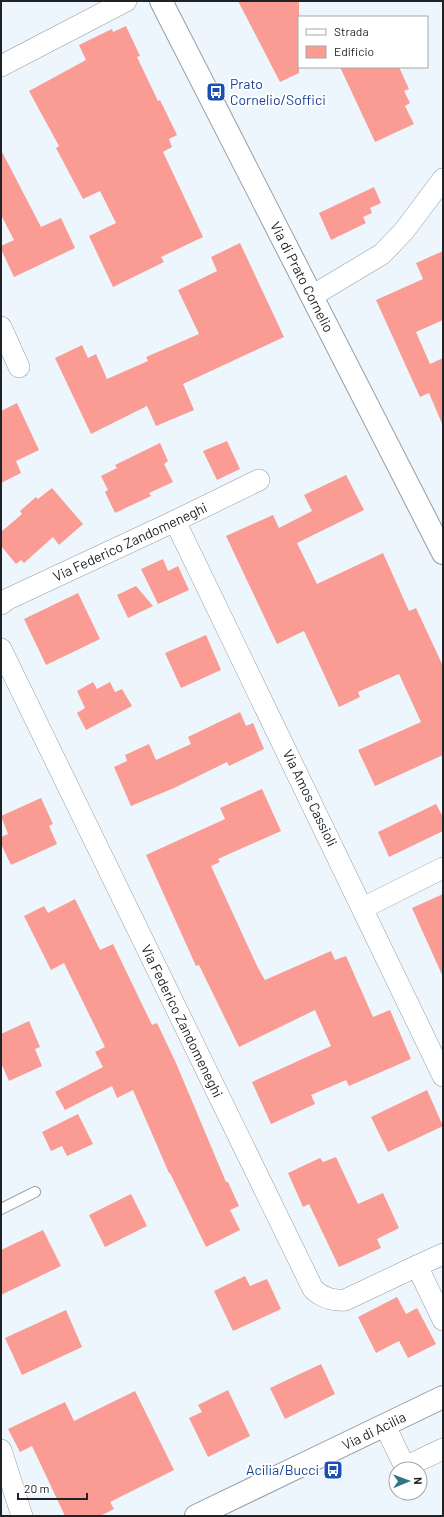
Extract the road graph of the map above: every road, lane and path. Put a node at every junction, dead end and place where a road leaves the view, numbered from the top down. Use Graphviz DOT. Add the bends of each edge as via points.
graph roads {
  1 [pos="126,1"];
  2 [pos="161,1"];
  3 [pos="1,66"];
  4 [pos="443,179"];
  5 [pos="312,296"];
  6 [pos="1,327"];
  7 [pos="19,366"];
  8 [pos="259,480"];
  9 [pos="175,521"];
  10 [pos="443,554"];
  11 [pos="1,604"];
  12 [pos="1,649"];
  13 [pos="443,868"];
  14 [pos="363,908"];
  15 [pos="443,1076"];
  16 [pos="35,1192"];
  17 [pos="1,1209"];
  18 [pos="443,1254"];
  19 [pos="417,1266"];
  20 [pos="443,1320"];
  21 [pos="443,1397"];
  22 [pos="385,1426"];
  23 [pos="443,1449"];
  24 [pos="1,1450"];
  25 [pos="22,1516"];
  26 [pos="196,1516"];
  1 -- 3 [label="street"];
  2 -- 5 [label="street, Via di Prato Cornelio"];
  4 -- 5 [label="street" via="404,231 382,254"];
  5 -- 10 [label="street, Via di Prato Cornelio"];
  6 -- 7 [label="street"];
  8 -- 9 [label="street, Via Federico Zandomeneghi"];
  9 -- 11 [label="street, Via Federico Zandomeneghi"];
  9 -- 14 [label="street, Via Amos Cassioli"];
  12 -- 19 [label="street, Via Federico Zandomeneghi" via="313,1288 327,1298 345,1300"];
  13 -- 14 [label="street"];
  14 -- 15 [label="street, Via Amos Cassioli"];
  16 -- 17 [label="lane"];
  18 -- 19 [label="street"];
  19 -- 20 [label="street"];
  21 -- 22 [label="street, Via di Acilia"];
  22 -- 23 [label="street" via="405,1467"];
  22 -- 26 [label="street, Via di Acilia"];
  24 -- 25 [label="street"];
}
